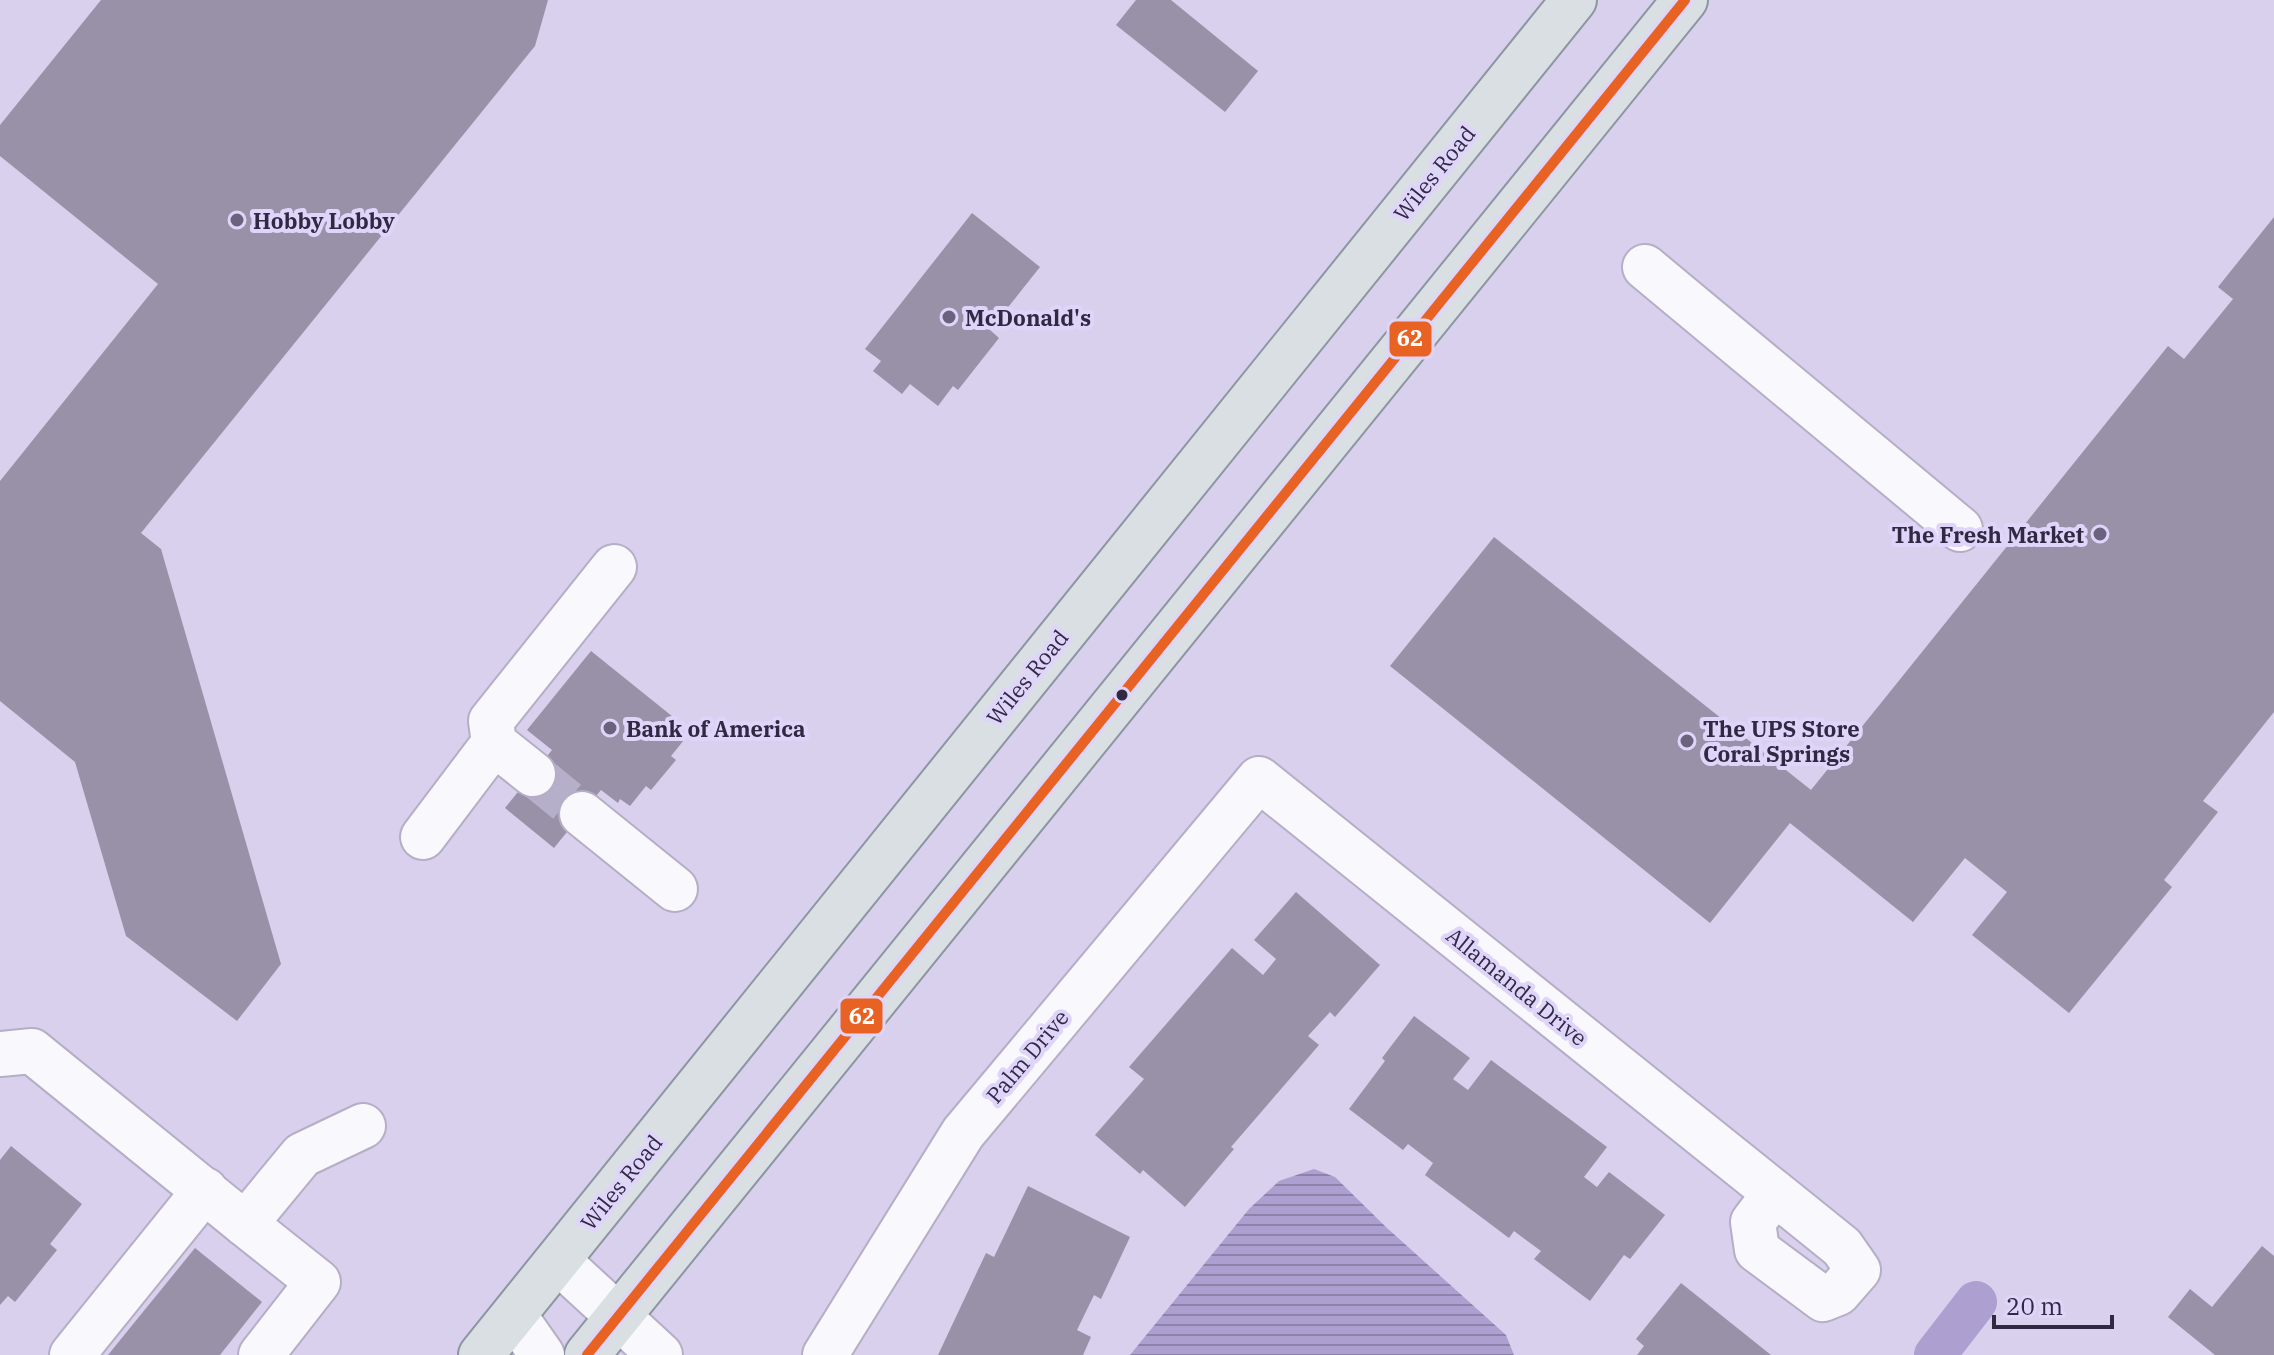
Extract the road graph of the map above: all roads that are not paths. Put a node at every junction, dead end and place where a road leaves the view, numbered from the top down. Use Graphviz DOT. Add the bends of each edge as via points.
graph roads {
  1 [pos="1574,0"];
  2 [pos="1685,0"];
  3 [pos="1645,267"];
  4 [pos="1960,529"];
  5 [pos="614,567"];
  6 [pos="494,743"];
  7 [pos="533,774"];
  8 [pos="1259,779"];
  9 [pos="582,814"];
  10 [pos="423,837"];
  11 [pos="675,889"];
  12 [pos="0,1054"];
  13 [pos="363,1126"];
  14 [pos="205,1190"];
  15 [pos="1775,1193"];
  16 [pos="245,1224"];
  17 [pos="558,1261"];
  18 [pos="514,1315"];
  19 [pos="618,1317"];
  20 [pos="72,1355"];
  21 [pos="261,1355"];
  22 [pos="481,1355"];
  23 [pos="542,1355"];
  24 [pos="587,1355"];
  25 [pos="660,1355"];
  26 [pos="825,1355"];
  1 -- 17 [label="main road, Wiles Road"];
  2 -- 19 [label="main road"];
  3 -- 4 [label="street"];
  5 -- 6 [label="street" via="491,721"];
  6 -- 7 [label="street"];
  6 -- 10 [label="street"];
  8 -- 15 [label="street, Allamanda Drive"];
  8 -- 26 [label="street, Palm Drive" via="963,1133"];
  9 -- 11 [label="street"];
  12 -- 14 [label="street" via="32,1051"];
  13 -- 16 [label="street" via="302,1155"];
  14 -- 16 [label="street"];
  14 -- 20 [label="street"];
  16 -- 21 [label="street" via="318,1282"];
  17 -- 18 [label="main road, Wiles Road"];
  17 -- 19 [label="street"];
  18 -- 22 [label="main road, Wiles Road"];
  18 -- 23 [label="street"];
  19 -- 24 [label="main road"];
  19 -- 25 [label="street"];
}
